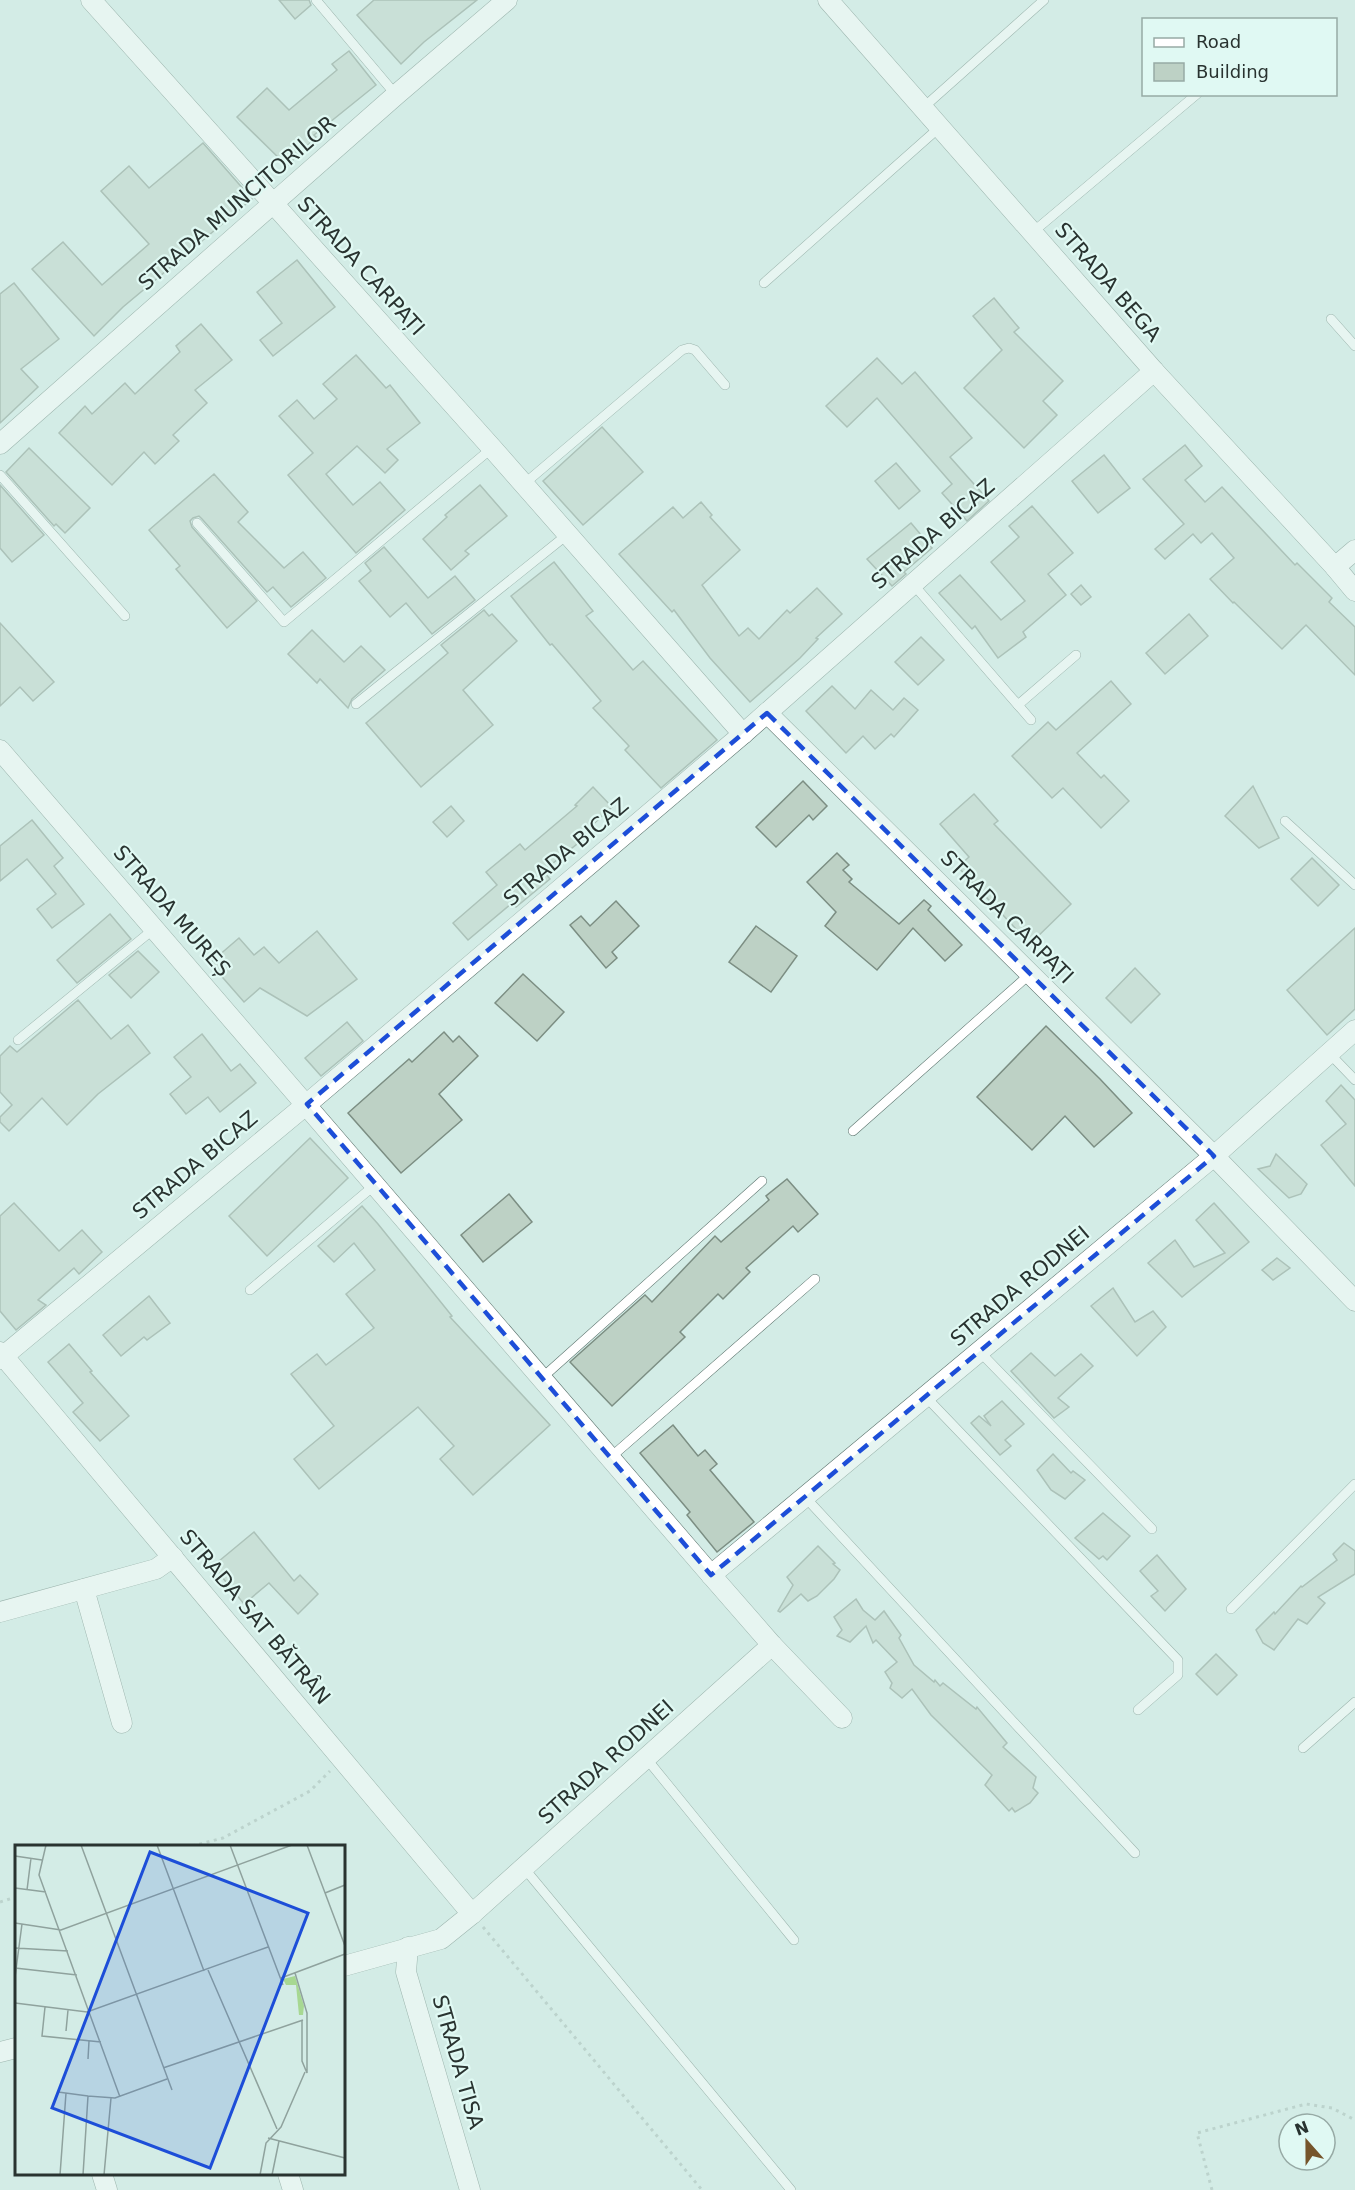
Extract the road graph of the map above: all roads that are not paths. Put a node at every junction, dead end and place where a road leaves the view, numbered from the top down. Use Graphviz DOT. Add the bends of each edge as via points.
graph roads {
  1 [pos="91,0"];
  2 [pos="316,0"];
  3 [pos="507,0"];
  4 [pos="828,0"];
  5 [pos="1044,0"];
  6 [pos="396,95"];
  7 [pos="1195,96"];
  8 [pos="924,107"];
  9 [pos="941,126"];
  10 [pos="272,203"];
  11 [pos="1033,232"];
  12 [pos="764,283"];
  13 [pos="1331,319"];
  14 [pos="1355,346"];
  15 [pos="1154,371"];
  16 [pos="724,385"];
  17 [pos="0,444"];
  18 [pos="492,448"];
  19 [pos="0,475"];
  20 [pos="524,484"];
  21 [pos="197,524"];
  22 [pos="568,534"];
  23 [pos="1355,550"];
  24 [pos="1335,567"];
  25 [pos="913,584"];
  26 [pos="1355,591"];
  27 [pos="125,616"];
  28 [pos="1076,655"];
  29 [pos="356,704"];
  30 [pos="1018,705"];
  31 [pos="767,713"];
  32 [pos="1031,720"];
  33 [pos="743,734"];
  34 [pos="0,750"];
  35 [pos="1285,821"];
  36 [pos="1355,885"];
  37 [pos="155,928"];
  38 [pos="1030,974"];
  39 [pos="1355,1030"];
  40 [pos="18,1040"];
  41 [pos="1329,1053"];
  42 [pos="1355,1080"];
  43 [pos="307,1104"];
  44 [pos="853,1131"];
  45 [pos="1214,1156"];
  46 [pos="762,1181"];
  47 [pos="376,1184"];
  48 [pos="815,1279"];
  49 [pos="250,1290"];
  50 [pos="1355,1301"];
  51 [pos="979,1351"];
  52 [pos="1,1355"];
  53 [pos="543,1377"];
  54 [pos="925,1396"];
  55 [pos="611,1457"];
  56 [pos="1355,1484"];
  57 [pos="805,1497"];
  58 [pos="1152,1529"];
  59 [pos="173,1557"];
  60 [pos="711,1575"];
  61 [pos="84,1589"];
  62 [pos="1231,1609"];
  63 [pos="0,1612"];
  64 [pos="772,1645"];
  65 [pos="1355,1702"];
  66 [pos="1137,1710"];
  67 [pos="842,1718"];
  68 [pos="122,1723"];
  69 [pos="1303,1749"];
  70 [pos="646,1758"];
  71 [pos="1135,1853"];
  72 [pos="524,1868"];
  73 [pos="472,1914"];
  74 [pos="794,1940"];
  75 [pos="408,1947"];
  76 [pos="345,1966"];
  77 [pos="15,2048"];
  78 [pos="0,2052"];
  79 [pos="102,2175"];
  80 [pos="288,2175"];
  81 [pos="107,2190"];
  82 [pos="293,2190"];
  83 [pos="470,2190"];
  84 [pos="791,2190"];
  1 -- 10 [label="street, STRADA CARPAȚI"];
  2 -- 6 [label="lane"];
  3 -- 6 [label="street, STRADA MUNCITORILOR"];
  4 -- 8 [label="street, STRADA BEGA"];
  5 -- 8 [label="lane"];
  6 -- 10 [label="street, STRADA MUNCITORILOR"];
  7 -- 11 [label="lane"];
  8 -- 9 [label="street, STRADA BEGA"];
  9 -- 11 [label="street, STRADA BEGA"];
  9 -- 12 [label="lane"];
  10 -- 17 [label="street, STRADA MUNCITORILOR"];
  10 -- 18 [label="street, STRADA CARPAȚI"];
  11 -- 15 [label="street, STRADA BEGA"];
  13 -- 14 [label="lane"];
  15 -- 24 [label="street, STRADA BEGA"];
  15 -- 25 [label="street, STRADA BICAZ"];
  16 -- 20 [label="lane" via="695,350 682,350"];
  18 -- 20 [label="street, STRADA CARPAȚI"];
  18 -- 21 [label="lane" via="284,622"];
  19 -- 27 [label="lane"];
  20 -- 22 [label="street, STRADA CARPAȚI"];
  22 -- 29 [label="lane"];
  22 -- 33 [label="street, STRADA CARPAȚI"];
  23 -- 24 [label="street"];
  24 -- 26 [label="street, STRADA BEGA"];
  25 -- 30 [label="lane"];
  25 -- 31 [label="street, STRADA BICAZ"];
  28 -- 30 [label="lane"];
  30 -- 32 [label="lane"];
  31 -- 33 [label="street, STRADA BICAZ"];
  31 -- 38 [label="street, STRADA CARPAȚI"];
  33 -- 43 [label="street, STRADA BICAZ"];
  34 -- 37 [label="street, STRADA MUREȘ"];
  35 -- 36 [label="lane"];
  37 -- 40 [label="lane"];
  37 -- 43 [label="street, STRADA MUREȘ"];
  38 -- 44 [label="lane"];
  38 -- 45 [label="street, STRADA CARPAȚI"];
  39 -- 41 [label="street, STRADA RODNEI"];
  41 -- 42 [label="lane"];
  41 -- 45 [label="street, STRADA RODNEI"];
  43 -- 47 [label="street, STRADA MUREȘ"];
  43 -- 52 [label="street, STRADA BICAZ"];
  45 -- 50 [label="street, STRADA CARPAȚI"];
  45 -- 51 [label="street, STRADA RODNEI"];
  46 -- 53 [label="lane"];
  47 -- 49 [label="lane"];
  47 -- 53 [label="street, STRADA MUREȘ"];
  48 -- 55 [label="lane"];
  51 -- 54 [label="street, STRADA RODNEI"];
  51 -- 58 [label="lane"];
  52 -- 59 [label="street, STRADA SAT BĂTRÂN"];
  53 -- 55 [label="street, STRADA MUREȘ"];
  54 -- 57 [label="street, STRADA RODNEI"];
  54 -- 66 [label="lane" via="1178,1660 1178,1675"];
  55 -- 60 [label="street, STRADA MUREȘ"];
  56 -- 62 [label="lane"];
  57 -- 60 [label="street, STRADA RODNEI"];
  57 -- 71 [label="lane"];
  59 -- 61 [label="street" via="156,1569"];
  59 -- 73 [label="street, STRADA SAT BĂTRÂN"];
  60 -- 64 [label="street, STRADA MUREȘ"];
  61 -- 63 [label="street"];
  61 -- 68 [label="street"];
  64 -- 67 [label="street, STRADA MUREȘ"];
  64 -- 70 [label="street, STRADA RODNEI"];
  65 -- 69 [label="lane"];
  70 -- 72 [label="street, STRADA RODNEI"];
  70 -- 74 [label="lane"];
  72 -- 73 [label="street, STRADA RODNEI"];
  72 -- 84 [label="lane"];
  73 -- 75 [label="street, STRADA RODNEI" via="441,1939"];
  75 -- 76 [label="street, STRADA RODNEI"];
  75 -- 83 [label="street, STRADA TISA" via="406,1972"];
  77 -- 78 [label="street"];
  79 -- 81 [label="street"];
  80 -- 82 [label="street"];
}
